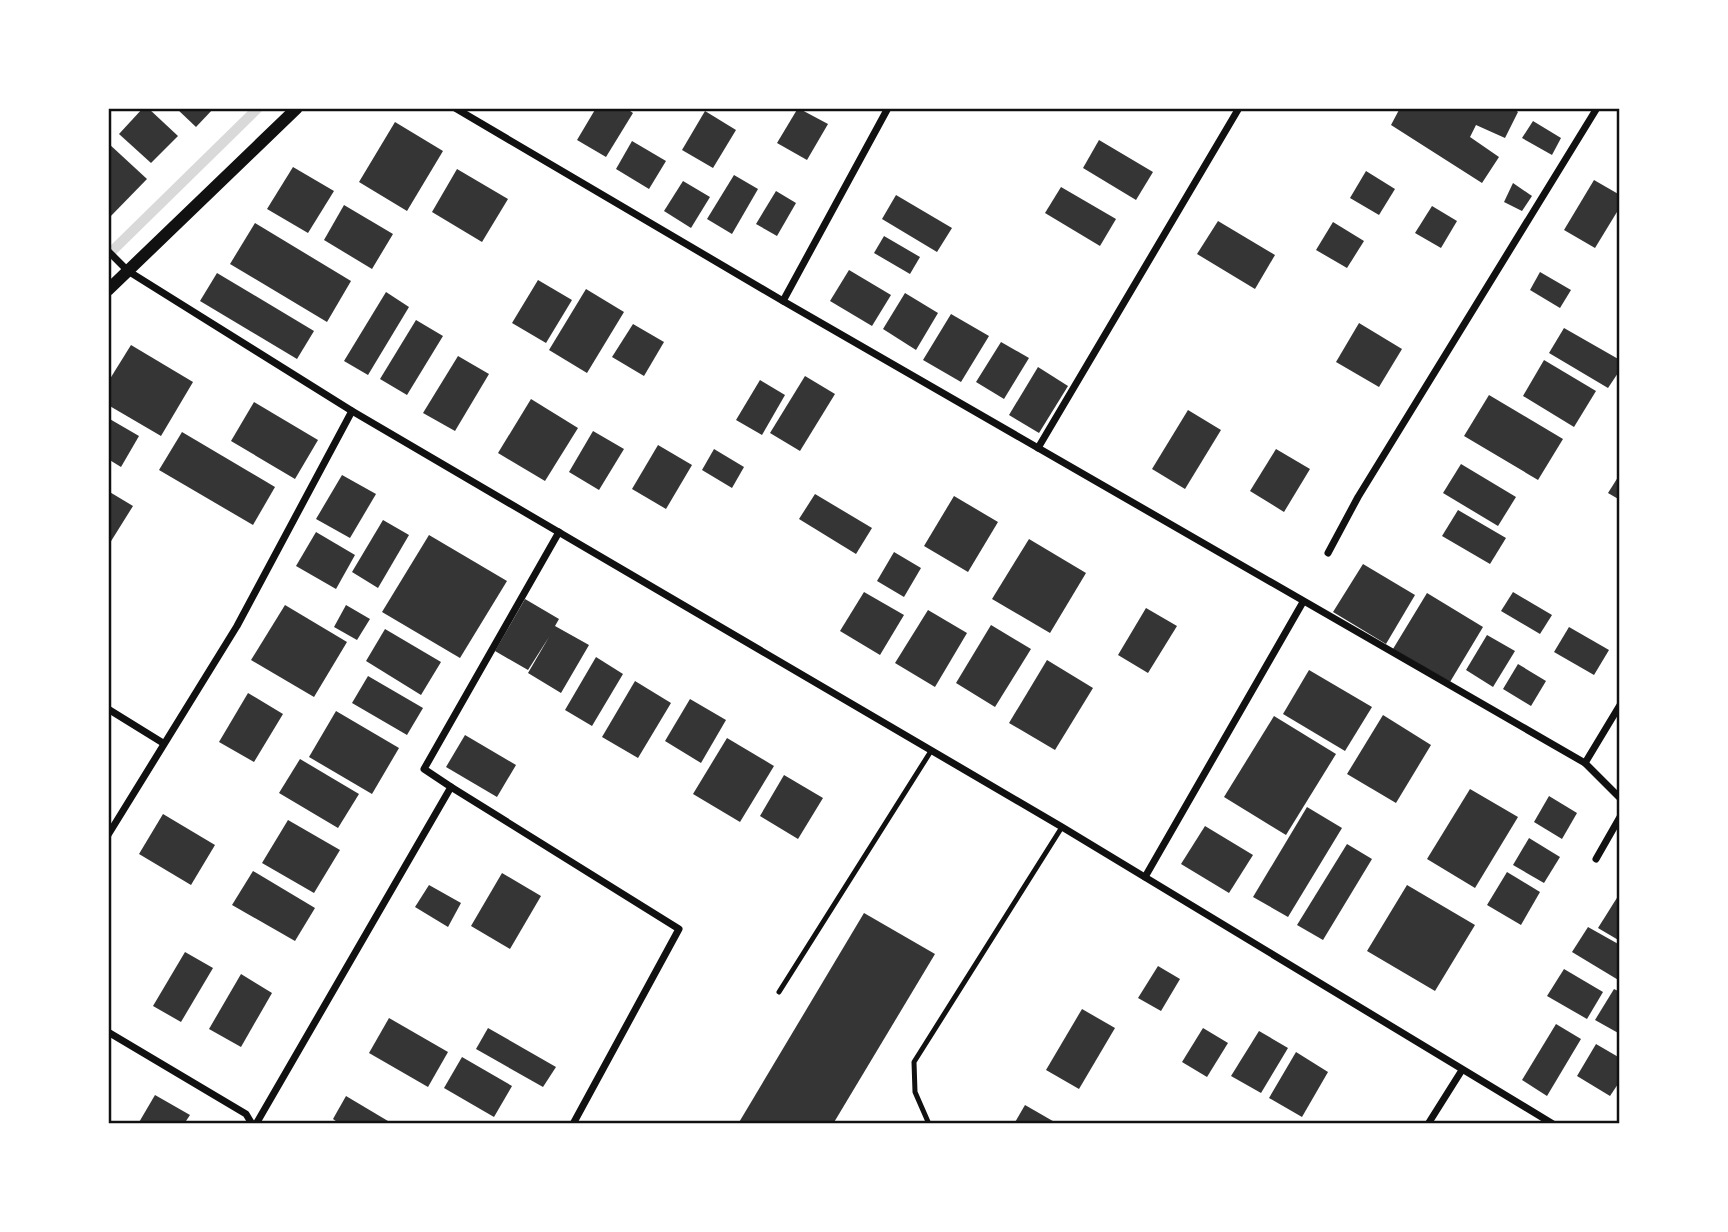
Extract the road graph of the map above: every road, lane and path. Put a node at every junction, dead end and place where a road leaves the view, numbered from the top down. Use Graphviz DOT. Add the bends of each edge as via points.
graph roads {
  1 [pos="297,108"];
  2 [pos="455,108"];
  3 [pos="888,108"];
  4 [pos="1239,108"];
  5 [pos="1597,108"];
  6 [pos="108,251"];
  7 [pos="128,271"];
  8 [pos="108,290"];
  9 [pos="783,301"];
  10 [pos="352,411"];
  11 [pos="1038,448"];
  12 [pos="559,532"];
  13 [pos="1328,553"];
  14 [pos="1303,602"];
  15 [pos="1619,705"];
  16 [pos="108,709"];
  17 [pos="163,743"];
  18 [pos="931,751"];
  19 [pos="1585,764"];
  20 [pos="451,787"];
  21 [pos="1619,798"];
  22 [pos="1619,817"];
  23 [pos="1062,827"];
  24 [pos="108,835"];
  25 [pos="1596,859"];
  26 [pos="1145,877"];
  27 [pos="779,992"];
  28 [pos="108,1032"];
  29 [pos="1462,1070"];
  30 [pos="254,1124"];
  31 [pos="573,1124"];
  32 [pos="929,1124"];
  33 [pos="1428,1124"];
  34 [pos="1553,1124"];
  1 -- 7 [label="street"];
  2 -- 9 [label="street"];
  3 -- 9 [label="street"];
  4 -- 11 [label="street"];
  5 -- 13 [label="street"];
  6 -- 7 [label="street"];
  7 -- 8 [label="street"];
  7 -- 10 [label="street"];
  9 -- 11 [label="street"];
  10 -- 12 [label="street"];
  10 -- 17 [label="street" via="237,625"];
  11 -- 14 [label="street"];
  12 -- 18 [label="street"];
  12 -- 20 [label="street" via="424,769"];
  14 -- 19 [label="street"];
  14 -- 26 [label="street"];
  15 -- 19 [label="street"];
  16 -- 17 [label="street"];
  17 -- 24 [label="street"];
  18 -- 23 [label="street"];
  18 -- 27 [label="lane"];
  19 -- 21 [label="street"];
  20 -- 30 [label="street"];
  20 -- 31 [label="street" via="679,929"];
  22 -- 25 [label="street"];
  23 -- 26 [label="street"];
  23 -- 32 [label="lane" via="914,1062 915,1092"];
  26 -- 29 [label="street"];
  28 -- 30 [label="street" via="246,1114"];
  29 -- 33 [label="street"];
  29 -- 34 [label="street"];
}
